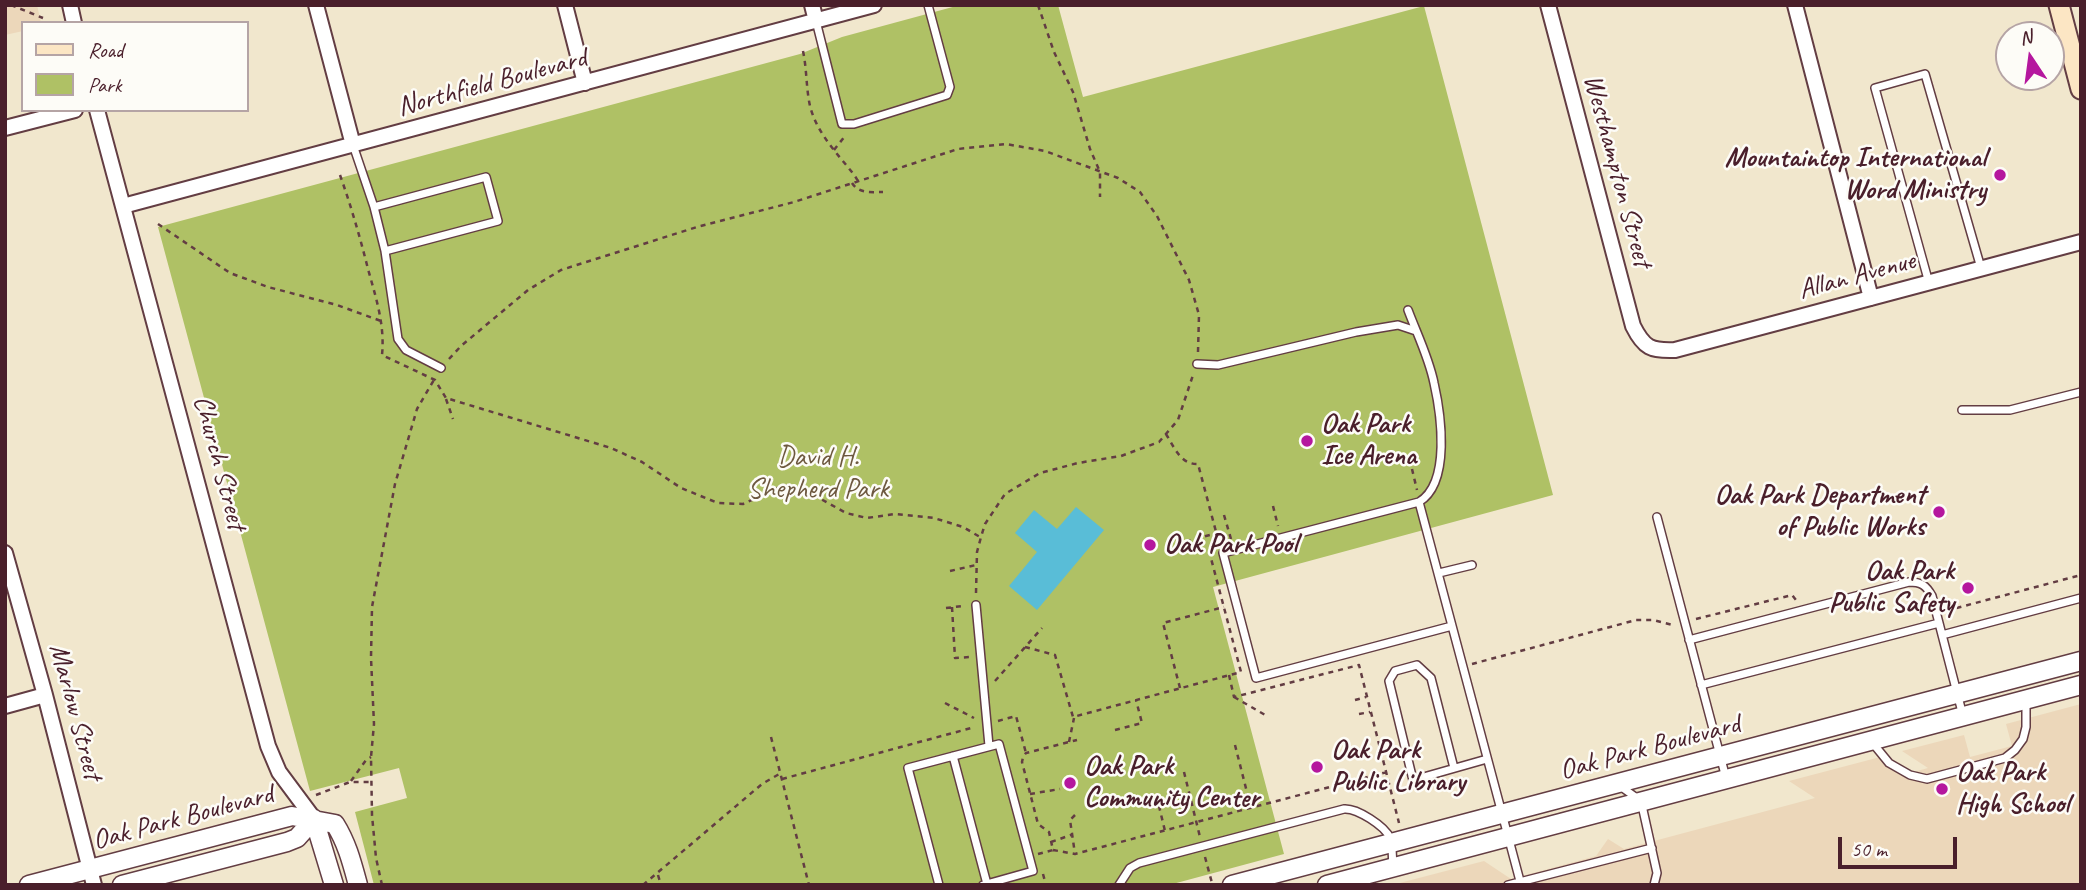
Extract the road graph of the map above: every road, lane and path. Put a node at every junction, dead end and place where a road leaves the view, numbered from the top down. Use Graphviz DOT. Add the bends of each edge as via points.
graph roads {
  1 [pos="11,5"];
  2 [pos="316,5"];
  3 [pos="565,5"];
  4 [pos="812,5"];
  5 [pos="874,5"];
  6 [pos="928,5"];
  7 [pos="1038,5"];
  8 [pos="1548,5"];
  9 [pos="1795,5"];
  10 [pos="2059,5"];
  11 [pos="43,18"];
  12 [pos="816,21"];
  13 [pos="803,51"];
  14 [pos="585,83"];
  15 [pos="2081,89"];
  16 [pos="67,112"];
  17 [pos="98,112"];
  18 [pos="852,124"];
  19 [pos="5,128"];
  20 [pos="353,145"];
  21 [pos="834,150"];
  22 [pos="1100,172"];
  23 [pos="340,175"];
  24 [pos="858,181"];
  25 [pos="852,183"];
  26 [pos="883,192"];
  27 [pos="1100,197"];
  28 [pos="123,206"];
  29 [pos="374,207"];
  30 [pos="158,224"];
  31 [pos="2081,242"];
  32 [pos="385,251"];
  33 [pos="1981,269"];
  34 [pos="1929,283"];
  35 [pos="1871,298"];
  36 [pos="1409,310"];
  37 [pos="382,321"];
  38 [pos="1416,331"];
  39 [pos="1645,346"];
  40 [pos="1197,364"];
  41 [pos="441,368"];
  42 [pos="435,380"];
  43 [pos="2080,395"];
  44 [pos="446,398"];
  45 [pos="1962,410"];
  46 [pos="453,419"];
  47 [pos="1166,434"];
  48 [pos="1412,470"];
  49 [pos="1431,488"];
  50 [pos="1419,502"];
  51 [pos="1273,506"];
  52 [pos="1224,515"];
  53 [pos="1657,517"];
  54 [pos="1279,529"];
  55 [pos="1216,533"];
  56 [pos="981,537"];
  57 [pos="1177,544"];
  58 [pos="1219,544"];
  59 [pos="5,553"];
  60 [pos="1223,553"];
  61 [pos="976,565"];
  62 [pos="1472,565"];
  63 [pos="950,571"];
  64 [pos="1439,573"];
  65 [pos="2081,598"];
  66 [pos="976,605"];
  67 [pos="952,607"];
  68 [pos="1224,607"];
  69 [pos="946,608"];
  70 [pos="1939,623"];
  71 [pos="1452,626"];
  72 [pos="1042,628"];
  73 [pos="1942,635"];
  74 [pos="1689,640"];
  75 [pos="1025,648"];
  76 [pos="971,657"];
  77 [pos="2081,661"];
  78 [pos="1229,676"];
  79 [pos="1701,685"];
  80 [pos="2081,685"];
  81 [pos="984,687"];
  82 [pos="1180,689"];
  83 [pos="1957,694"];
  84 [pos="45,695"];
  85 [pos="1367,696"];
  86 [pos="1234,697"];
  87 [pos="1136,700"];
  88 [pos="1355,700"];
  89 [pos="2025,700"];
  90 [pos="945,703"];
  91 [pos="5,706"];
  92 [pos="973,706"];
  93 [pos="1371,711"];
  94 [pos="1359,714"];
  95 [pos="1267,716"];
  96 [pos="1074,717"];
  97 [pos="1963,717"];
  98 [pos="974,718"];
  99 [pos="986,724"];
  100 [pos="1115,730"];
  101 [pos="771,737"];
  102 [pos="1077,740"];
  103 [pos="1871,741"];
  104 [pos="1069,742"];
  105 [pos="1235,745"];
  106 [pos="989,746"];
  107 [pos="1026,753"];
  108 [pos="953,756"];
  109 [pos="371,757"];
  110 [pos="1720,757"];
  111 [pos="1487,759"];
  112 [pos="1454,768"];
  113 [pos="1184,772"];
  114 [pos="1387,772"];
  115 [pos="781,773"];
  116 [pos="782,779"];
  117 [pos="1726,779"];
  118 [pos="350,782"];
  119 [pos="372,782"];
  120 [pos="1617,784"];
  121 [pos="1059,789"];
  122 [pos="1030,794"];
  123 [pos="316,795"];
  124 [pos="1144,798"];
  125 [pos="1641,801"];
  126 [pos="1251,808"];
  127 [pos="1502,814"];
  128 [pos="1075,816"];
  129 [pos="313,819"];
  130 [pos="1197,822"];
  131 [pos="1400,826"];
  132 [pos="1165,831"];
  133 [pos="1072,835"];
  134 [pos="1508,836"];
  135 [pos="1051,842"];
  136 [pos="1391,844"];
  137 [pos="1202,846"];
  138 [pos="1652,848"];
  139 [pos="1054,850"];
  140 [pos="1038,854"];
  141 [pos="1075,854"];
  142 [pos="1041,864"];
  143 [pos="1393,867"];
  144 [pos="657,873"];
  145 [pos="92,877"];
  146 [pos="1520,881"];
  147 [pos="52,882"];
  148 [pos="1212,883"];
  149 [pos="985,884"];
  150 [pos="29,885"];
  151 [pos="122,885"];
  152 [pos="334,885"];
  153 [pos="358,885"];
  154 [pos="382,885"];
  155 [pos="643,885"];
  156 [pos="661,885"];
  157 [pos="809,885"];
  158 [pos="939,885"];
  159 [pos="1046,885"];
  160 [pos="1119,885"];
  161 [pos="1232,885"];
  162 [pos="1327,885"];
  163 [pos="1507,885"];
  164 [pos="1654,885"];
  1 -- 11 [label="path"];
  2 -- 20 [label="street"];
  3 -- 14 [label="street"];
  4 -- 12 [label="street"];
  5 -- 12 [label="street, Northfield Boulevard"];
  6 -- 18 [label="lane" via="950,87 947,95"];
  7 -- 22 [label="path"];
  8 -- 39 [label="street, Westhampton Street" via="1633,326"];
  9 -- 35 [label="street"];
  10 -- 15 [label="main road"];
  12 -- 14 [label="street, Northfield Boulevard"];
  12 -- 18 [label="lane" via="842,124"];
  13 -- 21 [label="path" via="810,108"];
  14 -- 20 [label="street, Northfield Boulevard"];
  16 -- 19 [label="street"];
  17 -- 28 [label="street, Church Street"];
  18 -- 21 [label="path"];
  20 -- 28 [label="street, Northfield Boulevard"];
  20 -- 29 [label="lane"];
  21 -- 24 [label="path"];
  22 -- 24 [label="path" via="1045,151 1006,144 958,149"];
  22 -- 27 [label="path"];
  22 -- 40 [label="path" via="1140,192 1172,243 1199,315"];
  23 -- 37 [label="path"];
  24 -- 25 [label="path"];
  25 -- 26 [label="path" via="863,192"];
  25 -- 41 [label="path" via="561,270 528,290"];
  28 -- 129 [label="street, Church Street" via="268,746 279,772"];
  29 -- 32 [label="lane"];
  29 -- 32 [label="lane" via="486,177 498,221"];
  30 -- 37 [label="path" via="230,273"];
  31 -- 33 [label="street, Allan Avenue"];
  32 -- 41 [label="lane" via="398,339 406,350"];
  33 -- 34 [label="street, Allan Avenue"];
  33 -- 34 [label="lane" via="1925,74 1875,88"];
  34 -- 35 [label="street, Allan Avenue"];
  35 -- 39 [label="street, Allan Avenue" via="1675,350"];
  36 -- 38 [label="lane"];
  37 -- 42 [label="path" via="383,355"];
  38 -- 40 [label="lane" via="1398,326 1356,332 1218,365"];
  38 -- 49 [label="lane" via="1434,382 1441,430 1439,475"];
  40 -- 47 [label="path" via="1178,420"];
  41 -- 42 [label="path"];
  42 -- 44 [label="path"];
  42 -- 109 [label="path" via="417,410 395,484 372,607"];
  43 -- 45 [label="lane" via="2011,410"];
  44 -- 46 [label="path"];
  44 -- 56 [label="path" via="611,448 681,488 718,503 743,504 784,485 846,513 867,518 895,514 934,517"];
  47 -- 55 [label="path" via="1185,462 1198,464"];
  47 -- 56 [label="path" via="1159,442 1121,456 1040,473 1005,494"];
  48 -- 49 [label="path" via="1418,492"];
  49 -- 50 [label="lane" via="1428,497"];
  50 -- 60 [label="lane"];
  50 -- 64 [label="lane"];
  51 -- 54 [label="path"];
  52 -- 58 [label="path" via="1231,541"];
  53 -- 74 [label="lane"];
  55 -- 57 [label="path"];
  55 -- 58 [label="path"];
  56 -- 61 [label="path"];
  58 -- 60 [label="path"];
  58 -- 68 [label="path" via="1208,547"];
  59 -- 84 [label="street, Marlow Street"];
  60 -- 71 [label="lane" via="1256,678"];
  61 -- 63 [label="path"];
  61 -- 66 [label="path"];
  62 -- 64 [label="lane"];
  64 -- 71 [label="lane"];
  65 -- 73 [label="lane"];
  66 -- 67 [label="path"];
  66 -- 81 [label="lane"];
  67 -- 69 [label="path"];
  67 -- 76 [label="path" via="956,658"];
  68 -- 78 [label="path" via="1241,672"];
  68 -- 82 [label="path" via="1163,624"];
  70 -- 73 [label="lane"];
  70 -- 74 [label="lane" via="1929,590 1924,584 1909,582"];
  70 -- 79 [label="lane"];
  71 -- 111 [label="lane"];
  72 -- 75 [label="path"];
  73 -- 83 [label="lane"];
  74 -- 79 [label="lane"];
  75 -- 81 [label="path"];
  75 -- 96 [label="path" via="1055,655"];
  77 -- 83 [label="street, Oak Park Boulevard"];
  78 -- 82 [label="path"];
  78 -- 86 [label="path"];
  79 -- 110 [label="lane"];
  80 -- 89 [label="street, Oak Park Boulevard"];
  81 -- 99 [label="lane"];
  82 -- 87 [label="path"];
  83 -- 97 [label="lane"];
  83 -- 110 [label="street, Oak Park Boulevard"];
  84 -- 91 [label="street"];
  84 -- 145 [label="street, Marlow Street"];
  85 -- 86 [label="path" via="1359,665"];
  85 -- 88 [label="path"];
  85 -- 93 [label="path"];
  86 -- 95 [label="path"];
  87 -- 96 [label="path"];
  87 -- 100 [label="path" via="1142,723"];
  89 -- 97 [label="street, Oak Park Boulevard"];
  89 -- 103 [label="lane" via="2026,727 2015,750 2005,758 1927,779 1889,763"];
  90 -- 98 [label="path"];
  92 -- 98 [label="path"];
  93 -- 94 [label="path"];
  93 -- 114 [label="path"];
  96 -- 104 [label="path"];
  97 -- 103 [label="street, Oak Park Boulevard"];
  98 -- 116 [label="path" via="975,727"];
  99 -- 106 [label="lane"];
  99 -- 107 [label="path" via="1016,716"];
  101 -- 115 [label="path"];
  102 -- 104 [label="path"];
  103 -- 117 [label="street, Oak Park Boulevard"];
  104 -- 107 [label="path"];
  105 -- 126 [label="path"];
  106 -- 108 [label="lane"];
  106 -- 149 [label="lane" via="999,744 1033,872"];
  107 -- 122 [label="path" via="1022,762"];
  108 -- 149 [label="lane"];
  108 -- 158 [label="lane" via="908,768"];
  109 -- 118 [label="path"];
  109 -- 119 [label="path"];
  110 -- 117 [label="lane"];
  110 -- 120 [label="street, Oak Park Boulevard"];
  111 -- 112 [label="lane"];
  111 -- 127 [label="lane"];
  112 -- 112 [label="lane" via="1413,780 1389,681 1395,671 1417,665 1431,678"];
  113 -- 130 [label="path"];
  114 -- 126 [label="path"];
  114 -- 131 [label="path"];
  115 -- 116 [label="path"];
  115 -- 144 [label="path"];
  116 -- 157 [label="path"];
  117 -- 125 [label="street, Oak Park Boulevard"];
  118 -- 119 [label="path"];
  118 -- 123 [label="path"];
  119 -- 154 [label="path" via="374,841"];
  120 -- 125 [label="lane"];
  120 -- 127 [label="street, Oak Park Boulevard"];
  121 -- 122 [label="path"];
  122 -- 135 [label="path" via="1038,824 1049,832"];
  124 -- 132 [label="path" via="1158,802"];
  125 -- 134 [label="street, Oak Park Boulevard"];
  125 -- 138 [label="lane"];
  126 -- 130 [label="path"];
  127 -- 134 [label="lane"];
  127 -- 136 [label="street, Oak Park Boulevard"];
  128 -- 133 [label="path" via="1070,820"];
  129 -- 145 [label="street, Oak Park Boulevard" via="292,816"];
  129 -- 151 [label="street, Oak Park Boulevard" via="297,838 287,842"];
  129 -- 152 [label="street, Church Street"];
  129 -- 153 [label="street, Church Street" via="335,824"];
  130 -- 132 [label="path"];
  130 -- 137 [label="path"];
  132 -- 141 [label="path"];
  133 -- 135 [label="path"];
  133 -- 141 [label="path"];
  134 -- 143 [label="street, Oak Park Boulevard"];
  134 -- 146 [label="lane"];
  135 -- 139 [label="path"];
  136 -- 137 [label="lane" via="1385,830 1350,808"];
  136 -- 143 [label="lane"];
  136 -- 161 [label="street, Oak Park Boulevard"];
  137 -- 148 [label="path"];
  137 -- 160 [label="lane" via="1139,863 1129,868"];
  138 -- 146 [label="lane"];
  138 -- 164 [label="lane" via="1657,873"];
  139 -- 140 [label="path"];
  139 -- 141 [label="path"];
  142 -- 159 [label="path"];
  143 -- 162 [label="street, Oak Park Boulevard"];
  144 -- 155 [label="path"];
  144 -- 156 [label="path"];
  145 -- 147 [label="street, Oak Park Boulevard"];
  146 -- 163 [label="lane"];
  147 -- 150 [label="street, Oak Park Boulevard"];
}
